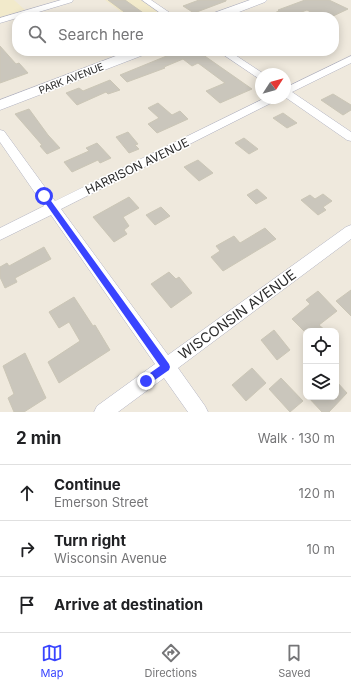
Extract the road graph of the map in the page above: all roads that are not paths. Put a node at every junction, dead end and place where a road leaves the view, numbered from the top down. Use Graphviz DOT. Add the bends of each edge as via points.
graph roads {
  1 [pos="69,0"];
  2 [pos="146,0"];
  3 [pos="261,0"];
  4 [pos="275,0"];
  5 [pos="30,12"];
  6 [pos="164,12"];
  7 [pos="229,12"];
  8 [pos="243,12"];
  9 [pos="12,17"];
  10 [pos="0,21"];
  11 [pos="110,56"];
  12 [pos="128,56"];
  13 [pos="231,56"];
  14 [pos="351,59"];
  15 [pos="255,72"];
  16 [pos="291,89"];
  17 [pos="291,96"];
  18 [pos="0,97"];
  19 [pos="0,104"];
  20 [pos="261,104"];
  21 [pos="0,134"];
  22 [pos="351,137"];
  23 [pos="52,208"];
  24 [pos="351,231"];
  25 [pos="0,234"];
  26 [pos="166,367"];
  27 [pos="103,412"];
  28 [pos="199,412"];
  1 -- 5 [label="street"];
  2 -- 6 [label="street"];
  3 -- 7 [label="street"];
  4 -- 8 [label="street"];
  9 -- 10 [label="street"];
  11 -- 18 [label="street, PARK AVENUE"];
  12 -- 19 [label="street, PARK AVENUE"];
  13 -- 15 [label="street"];
  14 -- 16 [label="street"];
  17 -- 22 [label="street"];
  20 -- 23 [label="street, HARRISON AVENUE"];
  21 -- 23 [label="street"];
  23 -- 25 [label="street, HARRISON AVENUE"];
  23 -- 26 [label="street"];
  24 -- 26 [label="street, WISCONSIN AVENUE"];
  26 -- 27 [label="street, WISCONSIN AVENUE"];
  26 -- 28 [label="street"];
}
